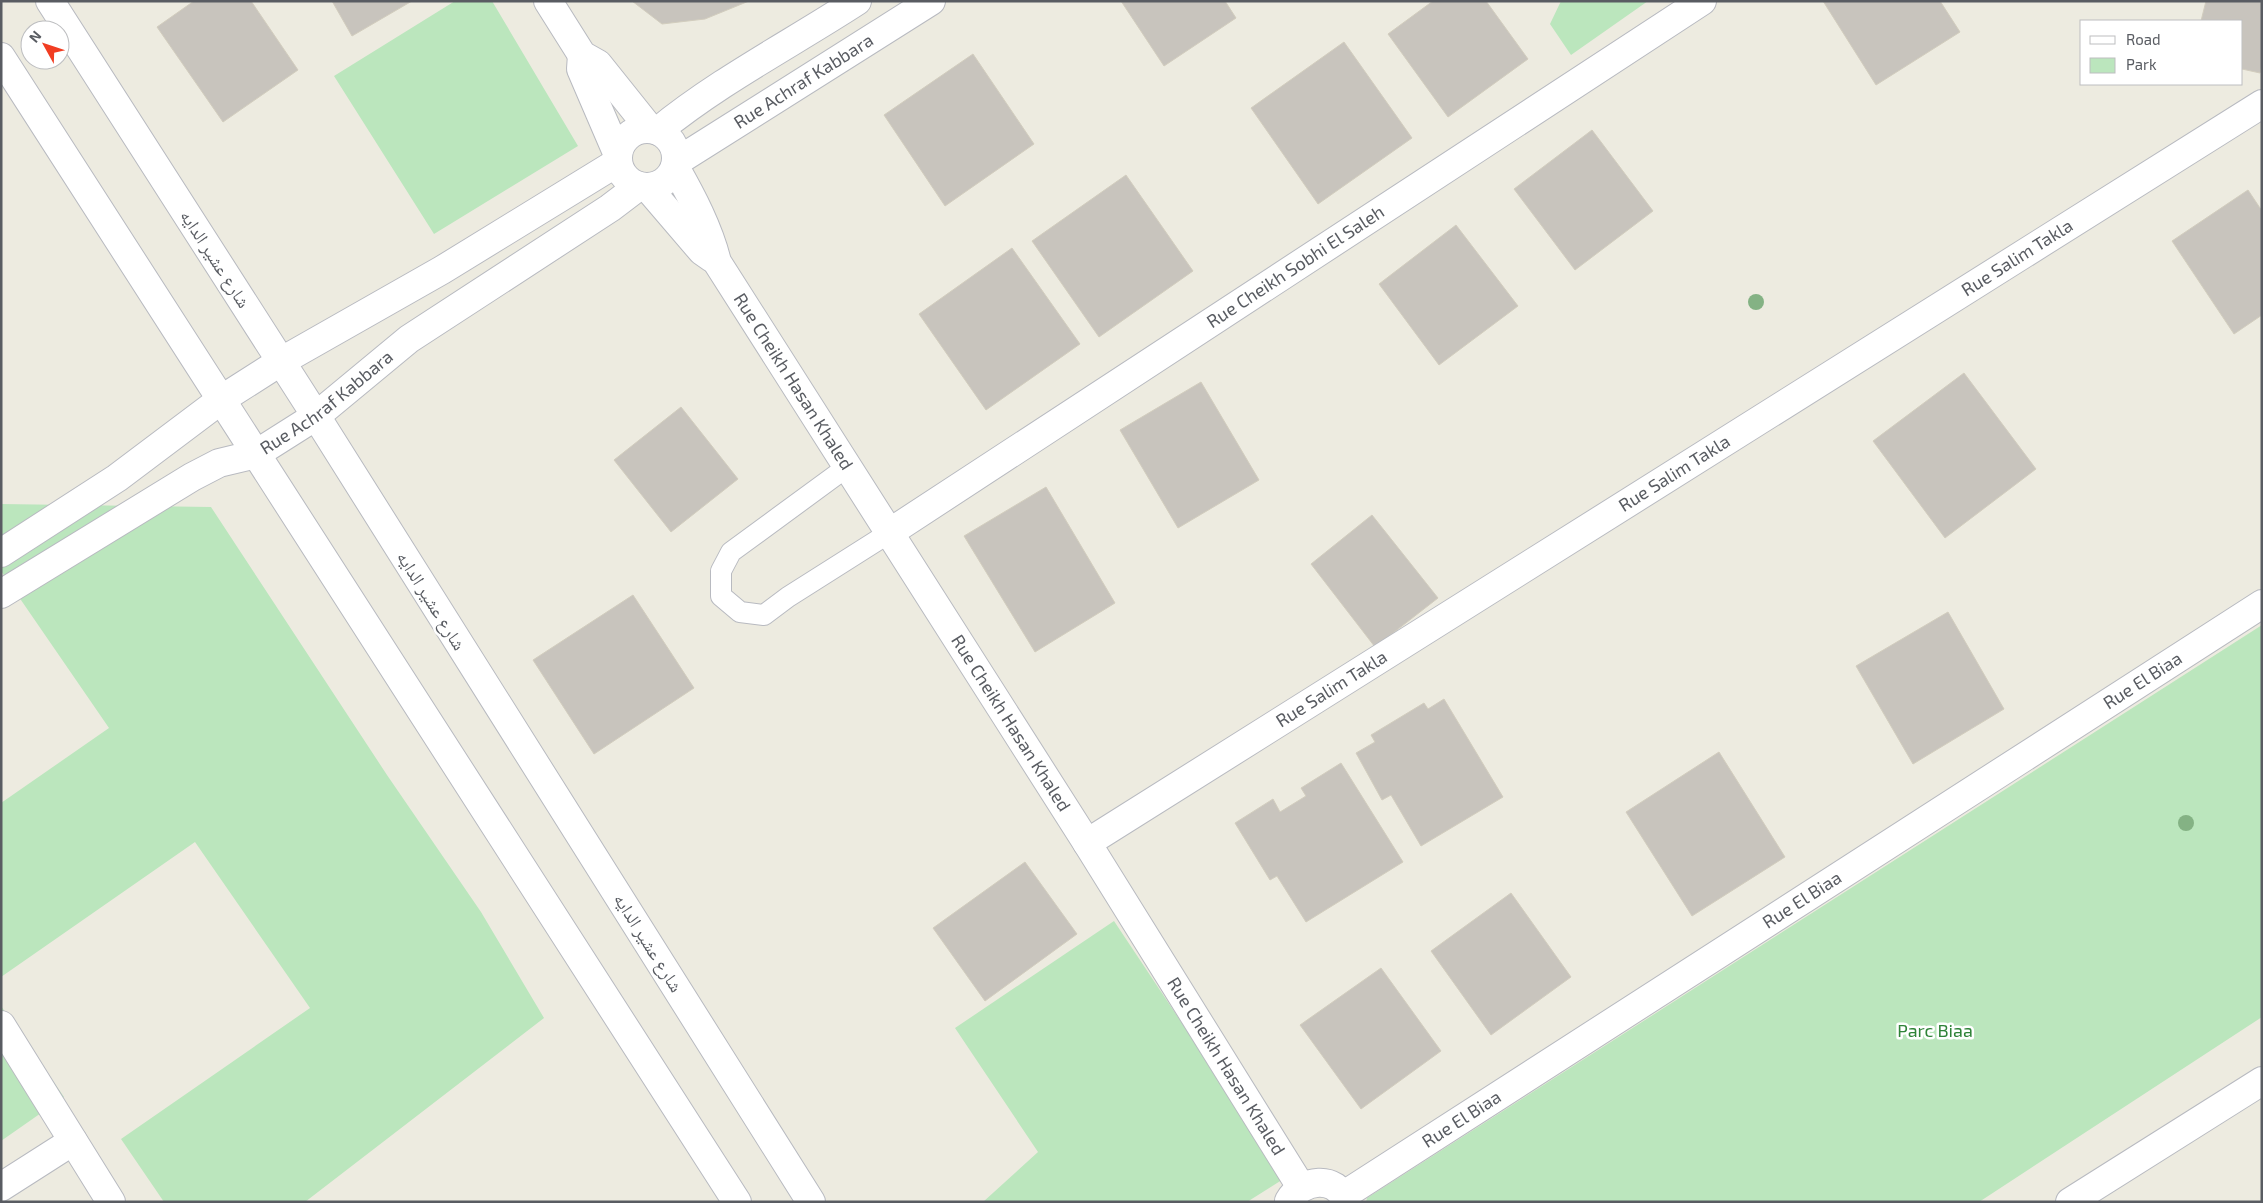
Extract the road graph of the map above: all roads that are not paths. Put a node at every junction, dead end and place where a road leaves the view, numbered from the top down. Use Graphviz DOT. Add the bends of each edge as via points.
graph roads {
  1 [pos="50,1"];
  2 [pos="548,1"];
  3 [pos="857,1"];
  4 [pos="931,1"];
  5 [pos="1702,1"];
  6 [pos="582,55"];
  7 [pos="1,57"];
  8 [pos="2262,104"];
  9 [pos="654,130"];
  10 [pos="618,159"];
  11 [pos="676,165"];
  12 [pos="643,187"];
  13 [pos="717,262"];
  14 [pos="280,362"];
  15 [pos="222,399"];
  16 [pos="316,416"];
  17 [pos="256,454"];
  18 [pos="847,467"];
  19 [pos="889,533"];
  20 [pos="1,554"];
  21 [pos="1,594"];
  22 [pos="2262,604"];
  23 [pos="1087,843"];
  24 [pos="1,1025"];
  25 [pos="2262,1081"];
  26 [pos="73,1141"];
  27 [pos="1,1187"];
  28 [pos="1295,1194"];
  29 [pos="1345,1199"];
  30 [pos="111,1202"];
  31 [pos="737,1202"];
  32 [pos="811,1202"];
  33 [pos="2070,1202"];
  1 -- 14 [label="street, شارع عشير الدايه"];
  2 -- 6 [label="street"];
  3 -- 9 [label="street"];
  4 -- 11 [label="street, Rue Achraf Kabbara"];
  5 -- 19 [label="street, Rue Cheikh Sobhi El Saleh"];
  6 -- 9 [label="street" via="598,64"];
  6 -- 10 [label="street" via="581,69"];
  7 -- 15 [label="street"];
  8 -- 23 [label="street, Rue Salim Takla"];
  9 -- 10 [label="street" via="639,130 629,136 622,144"];
  9 -- 11 [label="street" via="665,134 674,147"];
  10 -- 12 [label="street" via="629,182"];
  10 -- 14 [label="street" via="442,270"];
  11 -- 12 [label="street" via="670,178 660,185"];
  11 -- 13 [label="street, Rue Cheikh Hasan Khaled" via="713,245"];
  12 -- 13 [label="street, Rue Cheikh Hasan Khaled" via="702,251"];
  12 -- 16 [label="street, Rue Achraf Kabbara" via="409,339"];
  13 -- 18 [label="street, Rue Cheikh Hasan Khaled"];
  14 -- 15 [label="street"];
  14 -- 16 [label="street, شارع عشير الدايه"];
  15 -- 17 [label="street"];
  15 -- 20 [label="street" via="148,456"];
  16 -- 17 [label="street, Rue Achraf Kabbara"];
  16 -- 32 [label="street, شارع عشير الدايه"];
  17 -- 21 [label="street, Rue Achraf Kabbara" via="219,463 192,477"];
  17 -- 31 [label="street"];
  18 -- 19 [label="street, Rue Cheikh Hasan Khaled"];
  18 -- 19 [label="lane" via="732,552 721,571 721,596 740,612 764,615"];
  19 -- 23 [label="street, Rue Cheikh Hasan Khaled"];
  22 -- 29 [label="street, Rue El Biaa"];
  23 -- 28 [label="street, Rue Cheikh Hasan Khaled"];
  24 -- 26 [label="street"];
  25 -- 33 [label="street"];
  26 -- 27 [label="street"];
  26 -- 30 [label="street"];
  28 -- 29 [label="street" via="1316,1181 1332,1185"];
}
